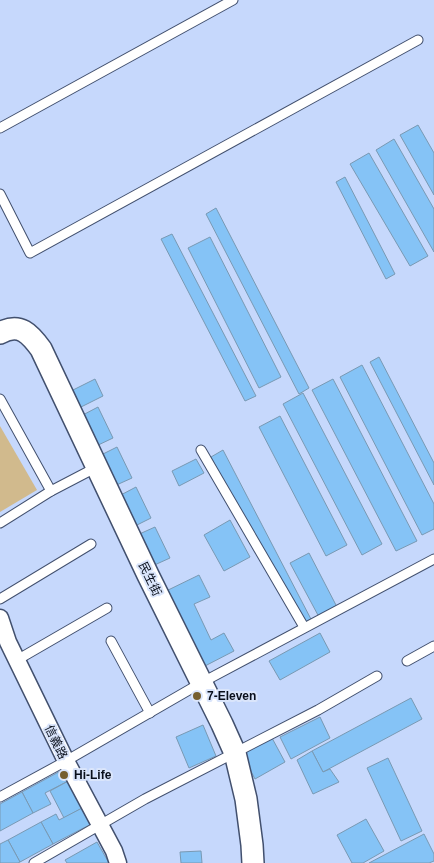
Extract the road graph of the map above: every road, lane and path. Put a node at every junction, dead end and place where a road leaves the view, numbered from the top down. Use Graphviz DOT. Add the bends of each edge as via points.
graph roads {
  1 [pos="233,0"];
  2 [pos="418,40"];
  3 [pos="0,128"];
  4 [pos="0,194"];
  5 [pos="0,333"];
  6 [pos="0,399"];
  7 [pos="200,450"];
  8 [pos="97,467"];
  9 [pos="51,491"];
  10 [pos="0,523"];
  11 [pos="91,544"];
  12 [pos="434,558"];
  13 [pos="0,599"];
  14 [pos="107,608"];
  15 [pos="0,618"];
  16 [pos="304,628"];
  17 [pos="4,641"];
  18 [pos="111,641"];
  19 [pos="434,646"];
  20 [pos="17,660"];
  21 [pos="407,661"];
  22 [pos="377,676"];
  23 [pos="201,683"];
  24 [pos="150,713"];
  25 [pos="235,753"];
  26 [pos="66,761"];
  27 [pos="1,793"];
  28 [pos="100,825"];
  29 [pos="34,863"];
  30 [pos="118,863"];
  31 [pos="253,863"];
  1 -- 3 [label="lane"];
  2 -- 4 [label="lane" via="30,253"];
  5 -- 8 [label="street, 民生街" via="11,329 31,335 41,349"];
  6 -- 9 [label="lane"];
  7 -- 16 [label="lane"];
  8 -- 9 [label="lane"];
  8 -- 23 [label="street, 民生街"];
  9 -- 10 [label="lane"];
  11 -- 13 [label="lane"];
  12 -- 16 [label="lane"];
  14 -- 20 [label="lane"];
  15 -- 17 [label="street, 信義路"];
  16 -- 23 [label="lane"];
  17 -- 20 [label="street, 信義路"];
  18 -- 24 [label="lane"];
  19 -- 21 [label="lane"];
  20 -- 26 [label="street, 信義路"];
  22 -- 25 [label="lane"];
  23 -- 24 [label="lane"];
  23 -- 25 [label="street, 民生街"];
  24 -- 26 [label="lane"];
  25 -- 28 [label="lane"];
  25 -- 31 [label="street, 民生街" via="246,800"];
  26 -- 27 [label="lane"];
  26 -- 28 [label="street, 信義路"];
  28 -- 29 [label="lane"];
  28 -- 30 [label="street, 信義路"];
}
